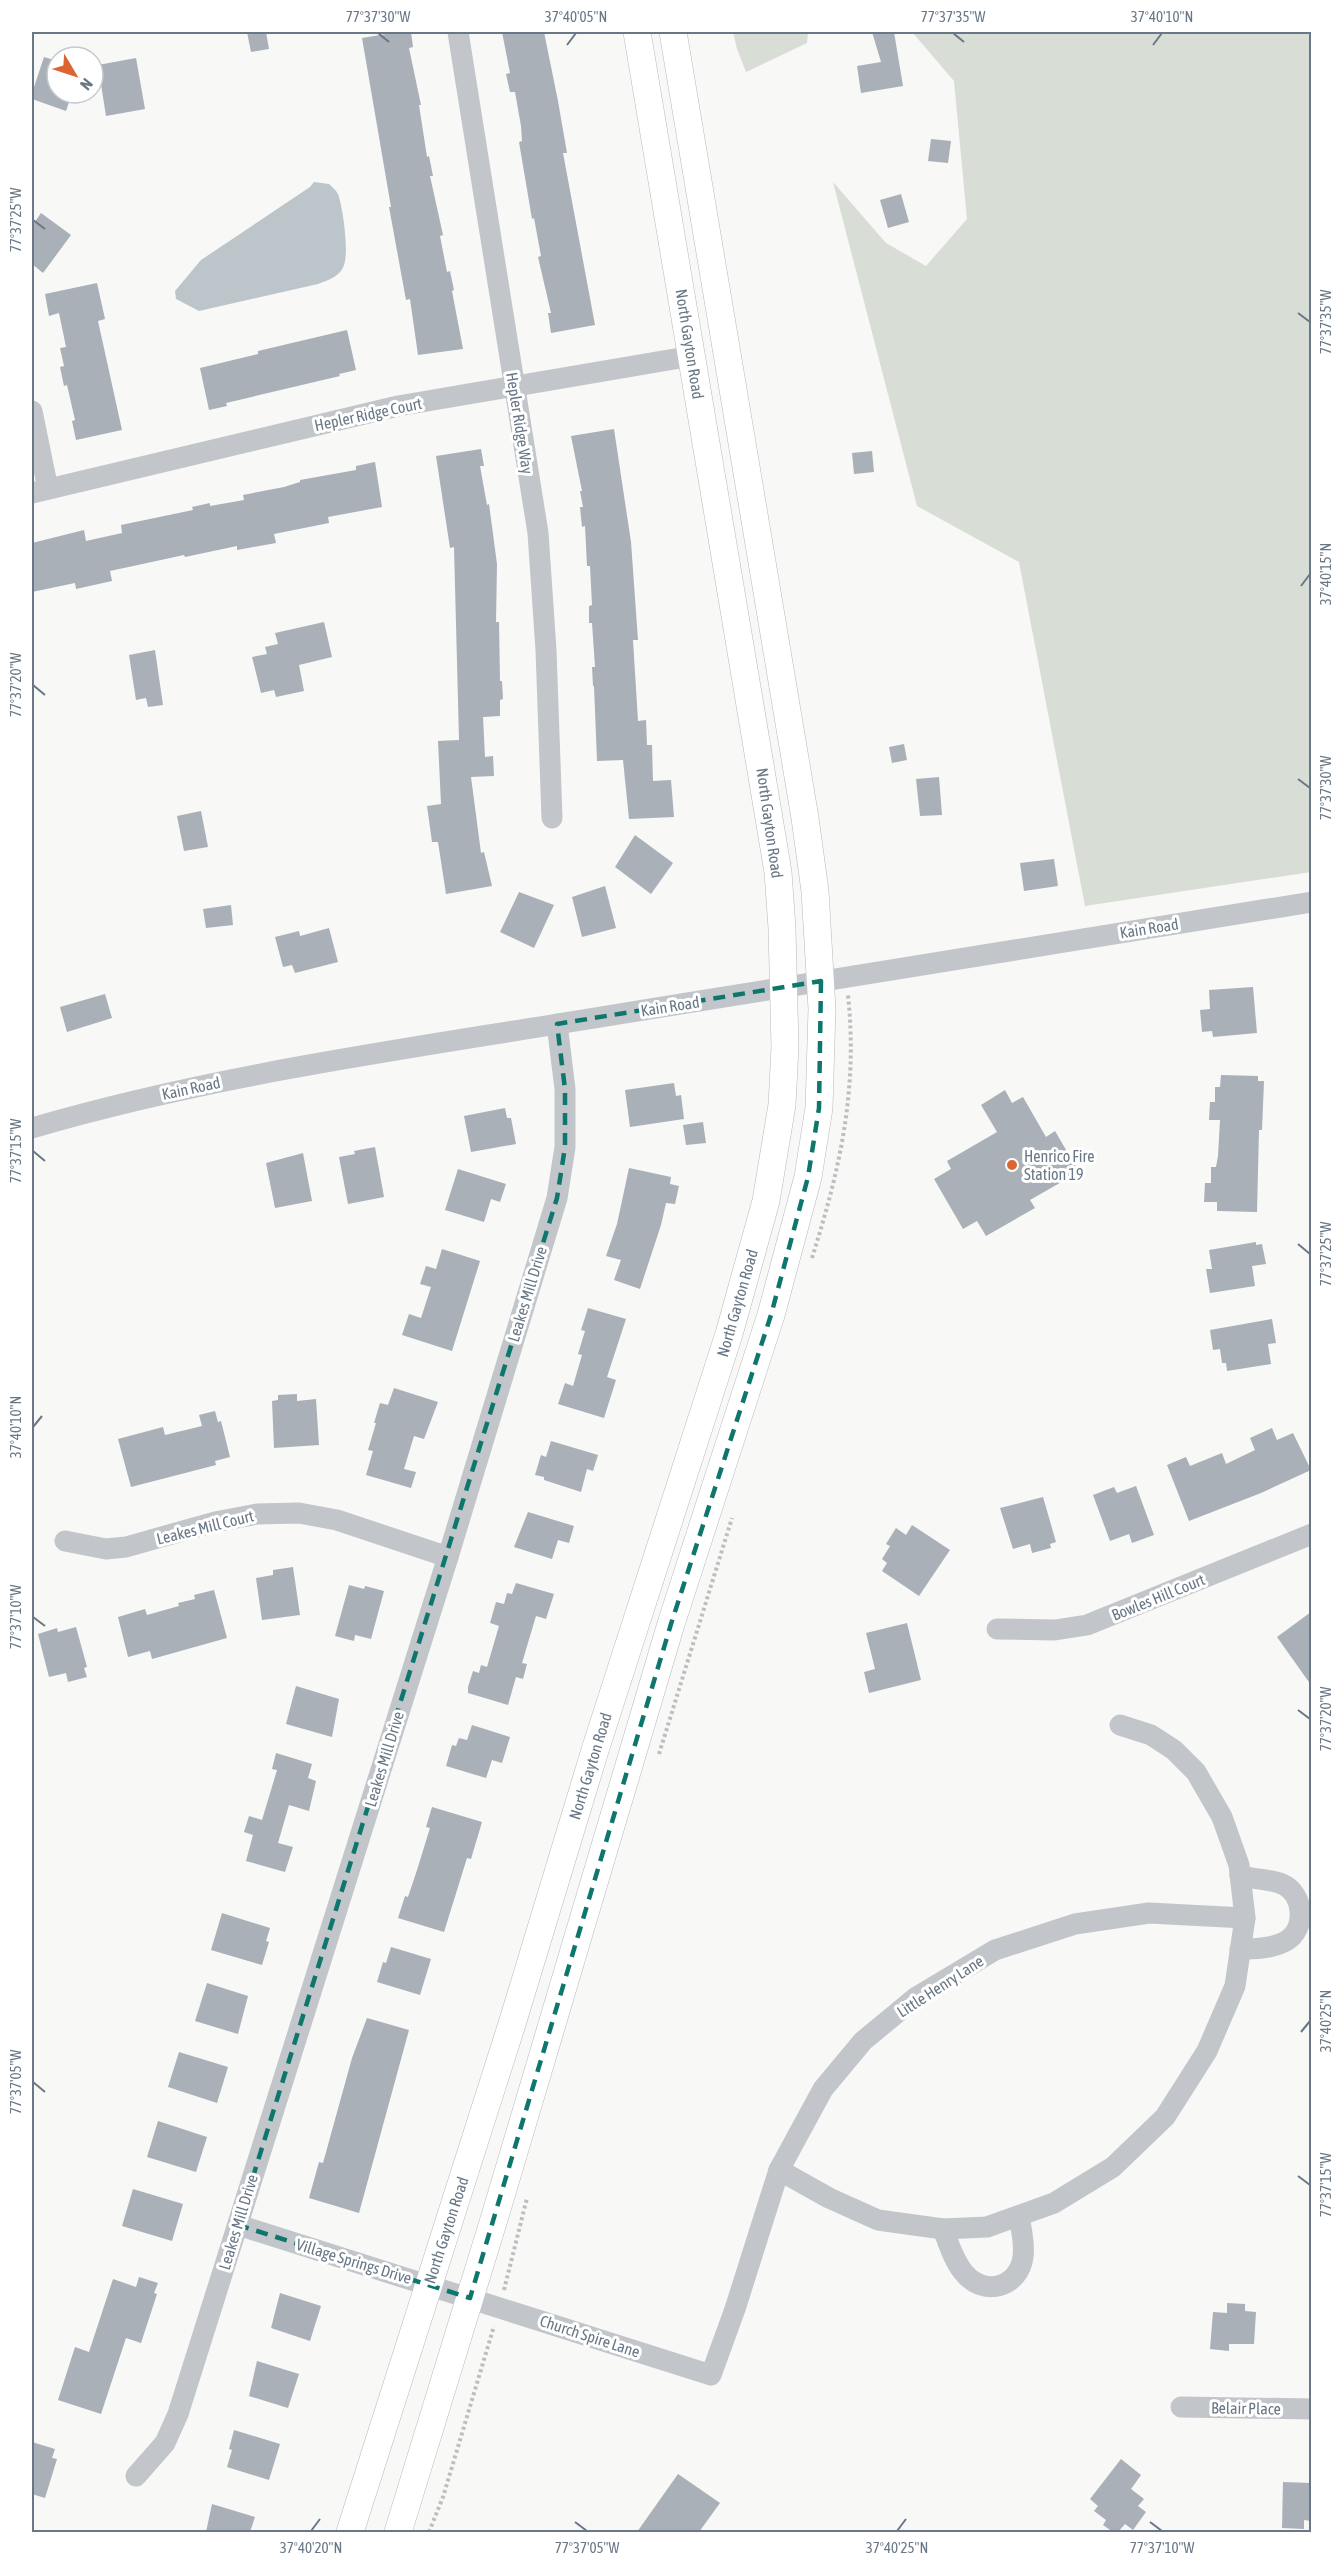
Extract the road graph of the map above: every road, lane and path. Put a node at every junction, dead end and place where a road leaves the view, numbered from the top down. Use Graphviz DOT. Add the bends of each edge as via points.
graph roads {
  1 [pos="458,32"];
  2 [pos="637,32"];
  3 [pos="673,32"];
  4 [pos="692,356"];
  5 [pos="514,387"];
  6 [pos="32,411"];
  7 [pos="40,491"];
  8 [pos="552,818"];
  9 [pos="1311,905"];
  10 [pos="834,978"];
  11 [pos="784,987"];
  12 [pos="556,1024"];
  13 [pos="32,1128"];
  14 [pos="809,1269"];
  15 [pos="735,1509"];
  16 [pos="1311,1534"];
  17 [pos="65,1541"];
  18 [pos="448,1557"];
  19 [pos="997,1629"];
  20 [pos="1120,1725"];
  21 [pos="656,1761"];
  22 [pos="1240,1876"];
  23 [pos="1245,1918"];
  24 [pos="1240,1950"];
  25 [pos="779,2170"];
  26 [pos="527,2195"];
  27 [pos="1019,2216"];
  28 [pos="238,2225"];
  29 [pos="943,2229"];
  30 [pos="429,2285"];
  31 [pos="470,2298"];
  32 [pos="499,2307"];
  33 [pos="711,2375"];
  34 [pos="1181,2407"];
  35 [pos="1311,2409"];
  36 [pos="136,2476"];
  37 [pos="350,2532"];
  38 [pos="398,2532"];
  39 [pos="429,2532"];
  1 -- 5 [label="street, Hepler Ridge Way"];
  2 -- 4 [label="main road, North Gayton Road"];
  3 -- 10 [label="main road, North Gayton Road" via="815,891"];
  4 -- 5 [label="street, Hepler Ridge Court"];
  4 -- 11 [label="main road, North Gayton Road" via="778,872"];
  5 -- 7 [label="street, Hepler Ridge Court" via="398,406"];
  5 -- 8 [label="street, Hepler Ridge Way" via="538,532"];
  6 -- 7 [label="street, Hepler Ridge Court"];
  9 -- 10 [label="street, Kain Road"];
  10 -- 11 [label="street, Kain Road"];
  10 -- 14 [label="path" via="851,1016 851,1073 845,1133"];
  10 -- 31 [label="main road, North Gayton Road" via="822,1009 819,1108 791,1247 671,1624"];
  11 -- 12 [label="street, Kain Road"];
  11 -- 30 [label="main road, North Gayton Road" via="782,1105 766,1201 748,1269"];
  12 -- 13 [label="street, Kain Road" via="194,1086"];
  12 -- 18 [label="street, Leakes Mill Drive" via="565,1089 565,1135 557,1198"];
  15 -- 21 [label="path"];
  16 -- 19 [label="street, Bowles Hill Court" via="1088,1625 1055,1630"];
  17 -- 18 [label="street, Leakes Mill Court" via="106,1549 126,1547 215,1522 256,1514 299,1513 337,1520"];
  18 -- 28 [label="street, Leakes Mill Drive"];
  20 -- 22 [label="street" via="1151,1735 1174,1750 1196,1772 1222,1817"];
  22 -- 23 [label="street"];
  22 -- 24 [label="street" via="1282,1884 1295,1894 1301,1906 1298,1926 1289,1939 1274,1947"];
  23 -- 24 [label="street"];
  23 -- 25 [label="street, Little Henry Lane" via="1149,1913 1075,1924 995,1950 915,1998 863,2041 823,2089"];
  24 -- 27 [label="street" via="1235,1986 1207,2051 1165,2117 1113,2167 1054,2203"];
  25 -- 29 [label="street" via="878,2220"];
  25 -- 33 [label="street, Little Henry Lane"];
  26 -- 32 [label="path"];
  27 -- 29 [label="street" via="987,2228"];
  27 -- 29 [label="street" via="1024,2247 1019,2272 1008,2283 990,2288 978,2285 966,2275"];
  28 -- 30 [label="street, Village Springs Drive"];
  28 -- 36 [label="street, Leakes Mill Drive" via="173,2430"];
  30 -- 31 [label="street, Village Springs Drive"];
  30 -- 37 [label="main road, North Gayton Road"];
  31 -- 32 [label="street, Church Spire Lane"];
  31 -- 38 [label="main road, North Gayton Road"];
  32 -- 33 [label="street, Church Spire Lane"];
  32 -- 39 [label="path"];
  34 -- 35 [label="street, Belair Place"];
}
